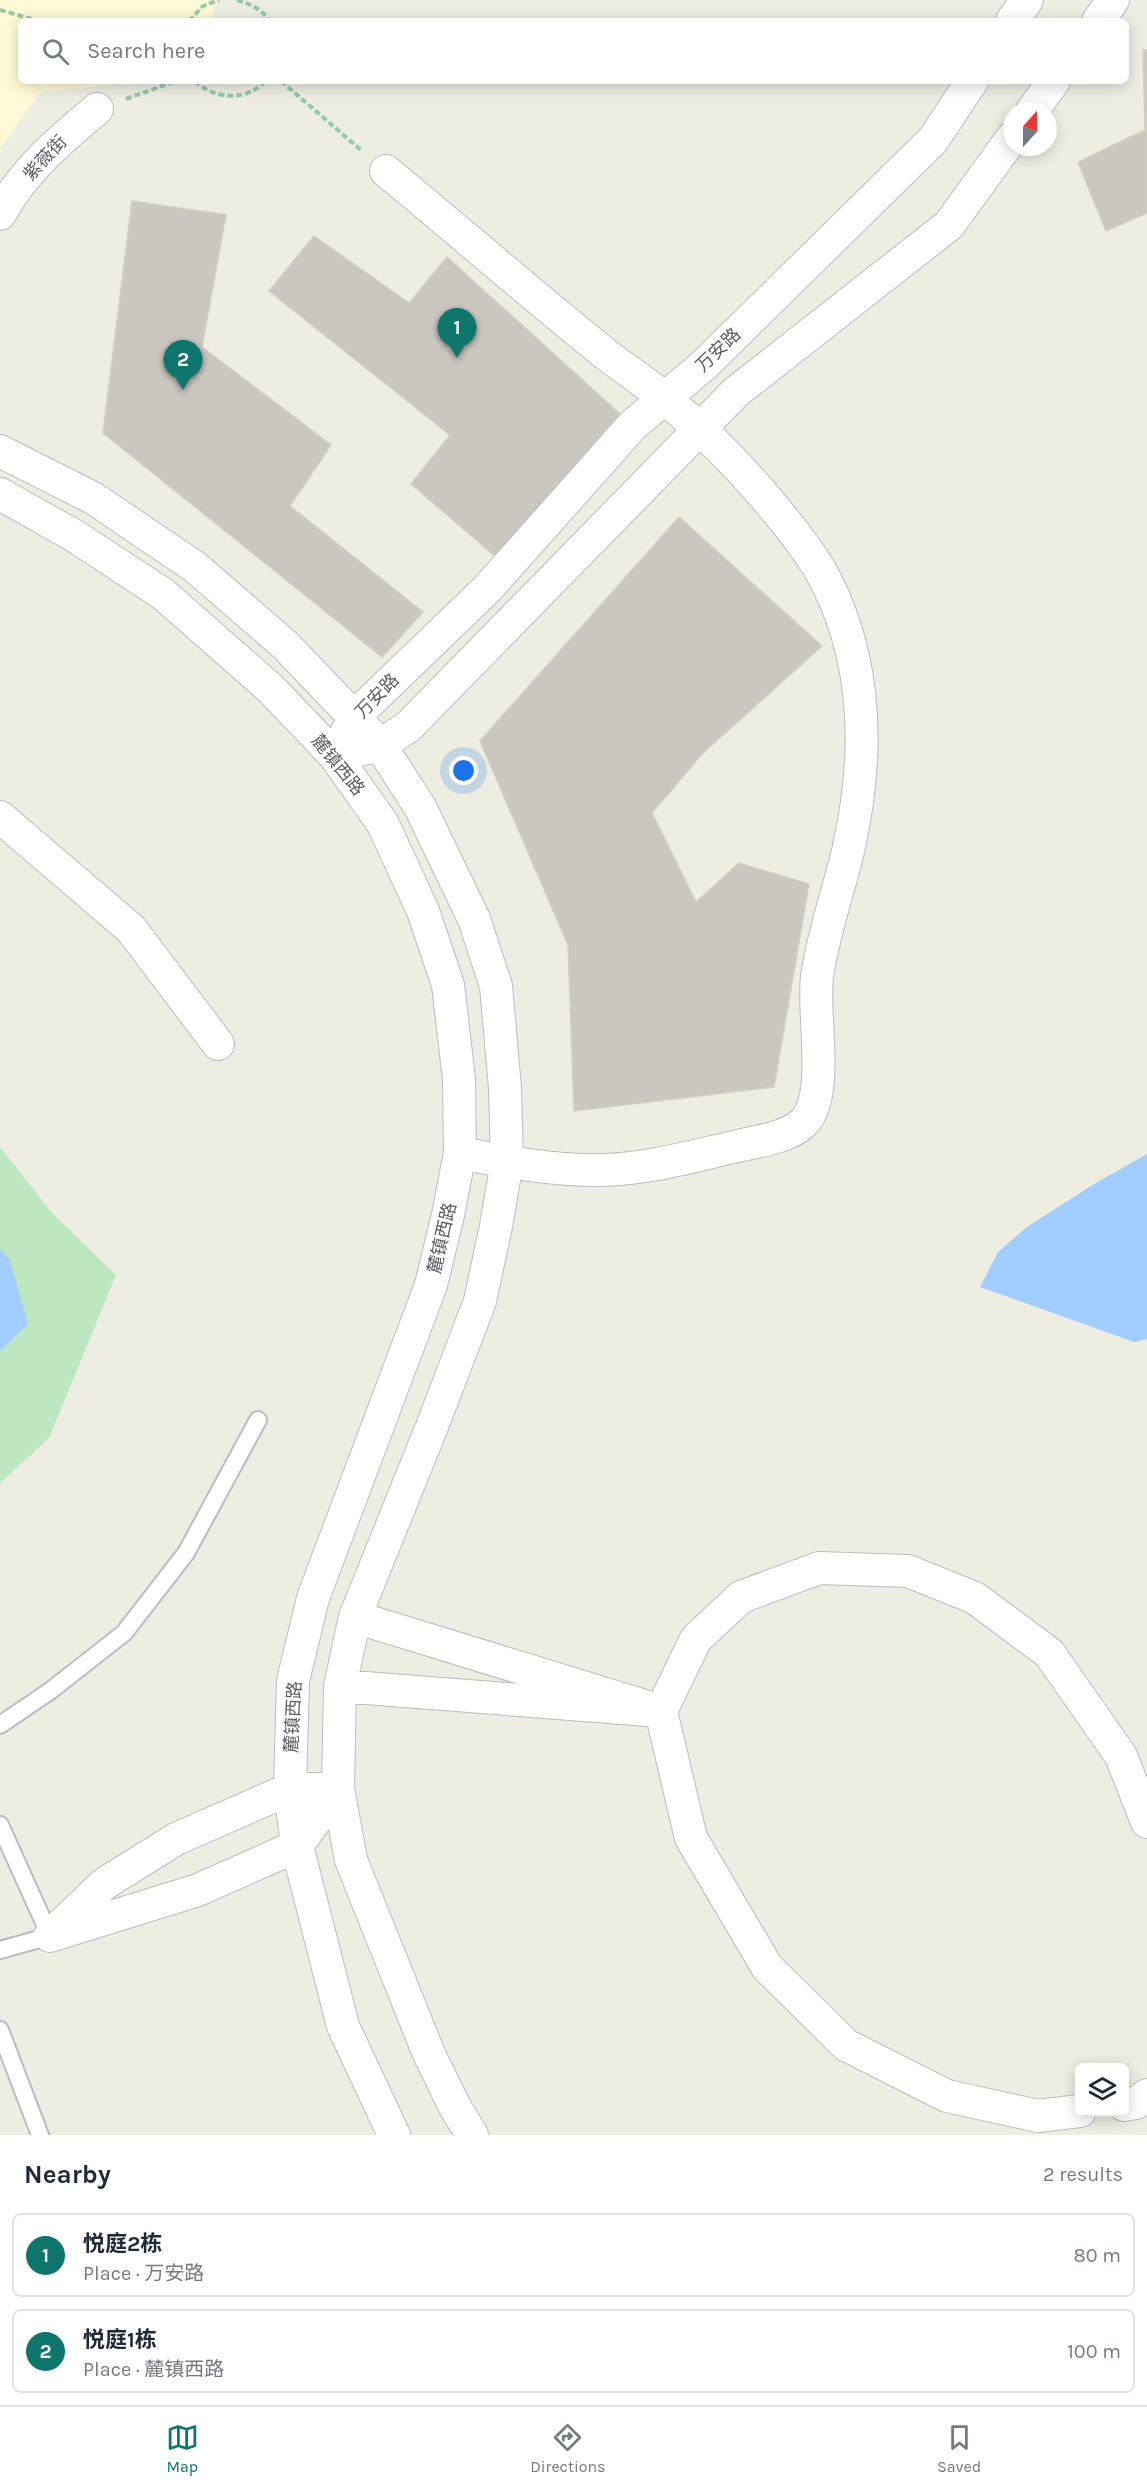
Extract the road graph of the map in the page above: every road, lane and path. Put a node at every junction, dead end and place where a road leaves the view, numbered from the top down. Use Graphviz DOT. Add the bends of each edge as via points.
graph roads {
  1 [pos="219,0"];
  2 [pos="237,0"];
  3 [pos="1027,0"];
  4 [pos="1113,0"];
  5 [pos="249,2"];
  6 [pos="0,10"];
  7 [pos="28,18"];
  8 [pos="192,18"];
  9 [pos="268,18"];
  10 [pos="1014,18"];
  11 [pos="1100,18"];
  12 [pos="168,84"];
  13 [pos="198,84"];
  14 [pos="261,84"];
  15 [pos="284,84"];
  16 [pos="970,84"];
  17 [pos="1052,84"];
  18 [pos="1039,102"];
  19 [pos="97,109"];
  20 [pos="1003,150"];
  21 [pos="386,171"];
  22 [pos="0,214"];
  23 [pos="665,398"];
  24 [pos="701,429"];
  25 [pos="0,451"];
  26 [pos="0,494"];
  27 [pos="354,717"];
  28 [pos="380,745"];
  29 [pos="335,756"];
  30 [pos="0,817"];
  31 [pos="218,1044"];
  32 [pos="460,1153"];
  33 [pos="507,1162"];
  34 [pos="258,1420"];
  35 [pos="355,1617"];
  36 [pos="340,1686"];
  37 [pos="661,1711"];
  38 [pos="0,1725"];
  39 [pos="290,1789"];
  40 [pos="338,1789"];
  41 [pos="1147,1822"];
  42 [pos="0,1825"];
  43 [pos="297,1846"];
  44 [pos="50,1936"];
  45 [pos="0,1950"];
  46 [pos="0,2030"];
  47 [pos="1147,2095"];
  48 [pos="1129,2104"];
  49 [pos="1075,2112"];
  50 [pos="40,2135"];
  51 [pos="394,2135"];
  52 [pos="472,2135"];
  1 -- 8 [label="path" via="203,6"];
  2 -- 5 [label="path"];
  3 -- 10 [label="street"];
  4 -- 11 [label="street"];
  5 -- 9 [label="path"];
  6 -- 7 [label="path"];
  12 -- 19 [label="path"];
  13 -- 14 [label="path" via="216,94 231,96 248,93"];
  15 -- 21 [label="path"];
  16 -- 23 [label="street, 万安路" via="933,140 713,356"];
  17 -- 18 [label="street"];
  19 -- 22 [label="street, 紫薇街" via="46,151"];
  20 -- 24 [label="street, 万安路" via="949,225 736,392"];
  21 -- 23 [label="street"];
  23 -- 24 [label="street"];
  23 -- 27 [label="street, 万安路" via="633,425 488,588"];
  24 -- 28 [label="street, 万安路" via="408,728"];
  24 -- 33 [label="street" via="755,485 823,575 856,661 862,714 858,790 817,979 816,1103 798,1128 660,1164 604,1170"];
  25 -- 27 [label="street" via="93,498 195,567 285,645"];
  26 -- 29 [label="street, 麓镇西路" via="73,535 163,594 271,689"];
  27 -- 28 [label="street"];
  27 -- 29 [label="street, 万安路"];
  28 -- 29 [label="street, 万安路"];
  28 -- 33 [label="street" via="420,807 474,919 496,986"];
  29 -- 32 [label="street, 麓镇西路" via="382,824 423,911 448,985 459,1079"];
  30 -- 31 [label="street" via="131,929"];
  32 -- 33 [label="street"];
  32 -- 39 [label="street, 麓镇西路" via="431,1285 313,1598 293,1681"];
  33 -- 35 [label="street" via="480,1300"];
  34 -- 38 [label="lane" via="186,1552 124,1633"];
  35 -- 36 [label="street"];
  35 -- 37 [label="street"];
  36 -- 37 [label="street"];
  36 -- 40 [label="street"];
  37 -- 41 [label="street" via="696,1639 741,1598 819,1568 908,1571 975,1598 1049,1653 1121,1756"];
  37 -- 49 [label="street" via="691,1838 767,1967 846,2045 947,2096 1038,2116"];
  39 -- 40 [label="street"];
  39 -- 43 [label="street, 麓镇西路"];
  39 -- 44 [label="street" via="176,1839 104,1884"];
  40 -- 43 [label="street"];
  40 -- 52 [label="street" via="351,1860 429,2054"];
  42 -- 44 [label="lane"];
  43 -- 44 [label="street" via="198,1890"];
  43 -- 51 [label="street, 麓镇西路" via="343,2026"];
  44 -- 45 [label="lane"];
  46 -- 50 [label="lane"];
  47 -- 48 [label="street"];
}
